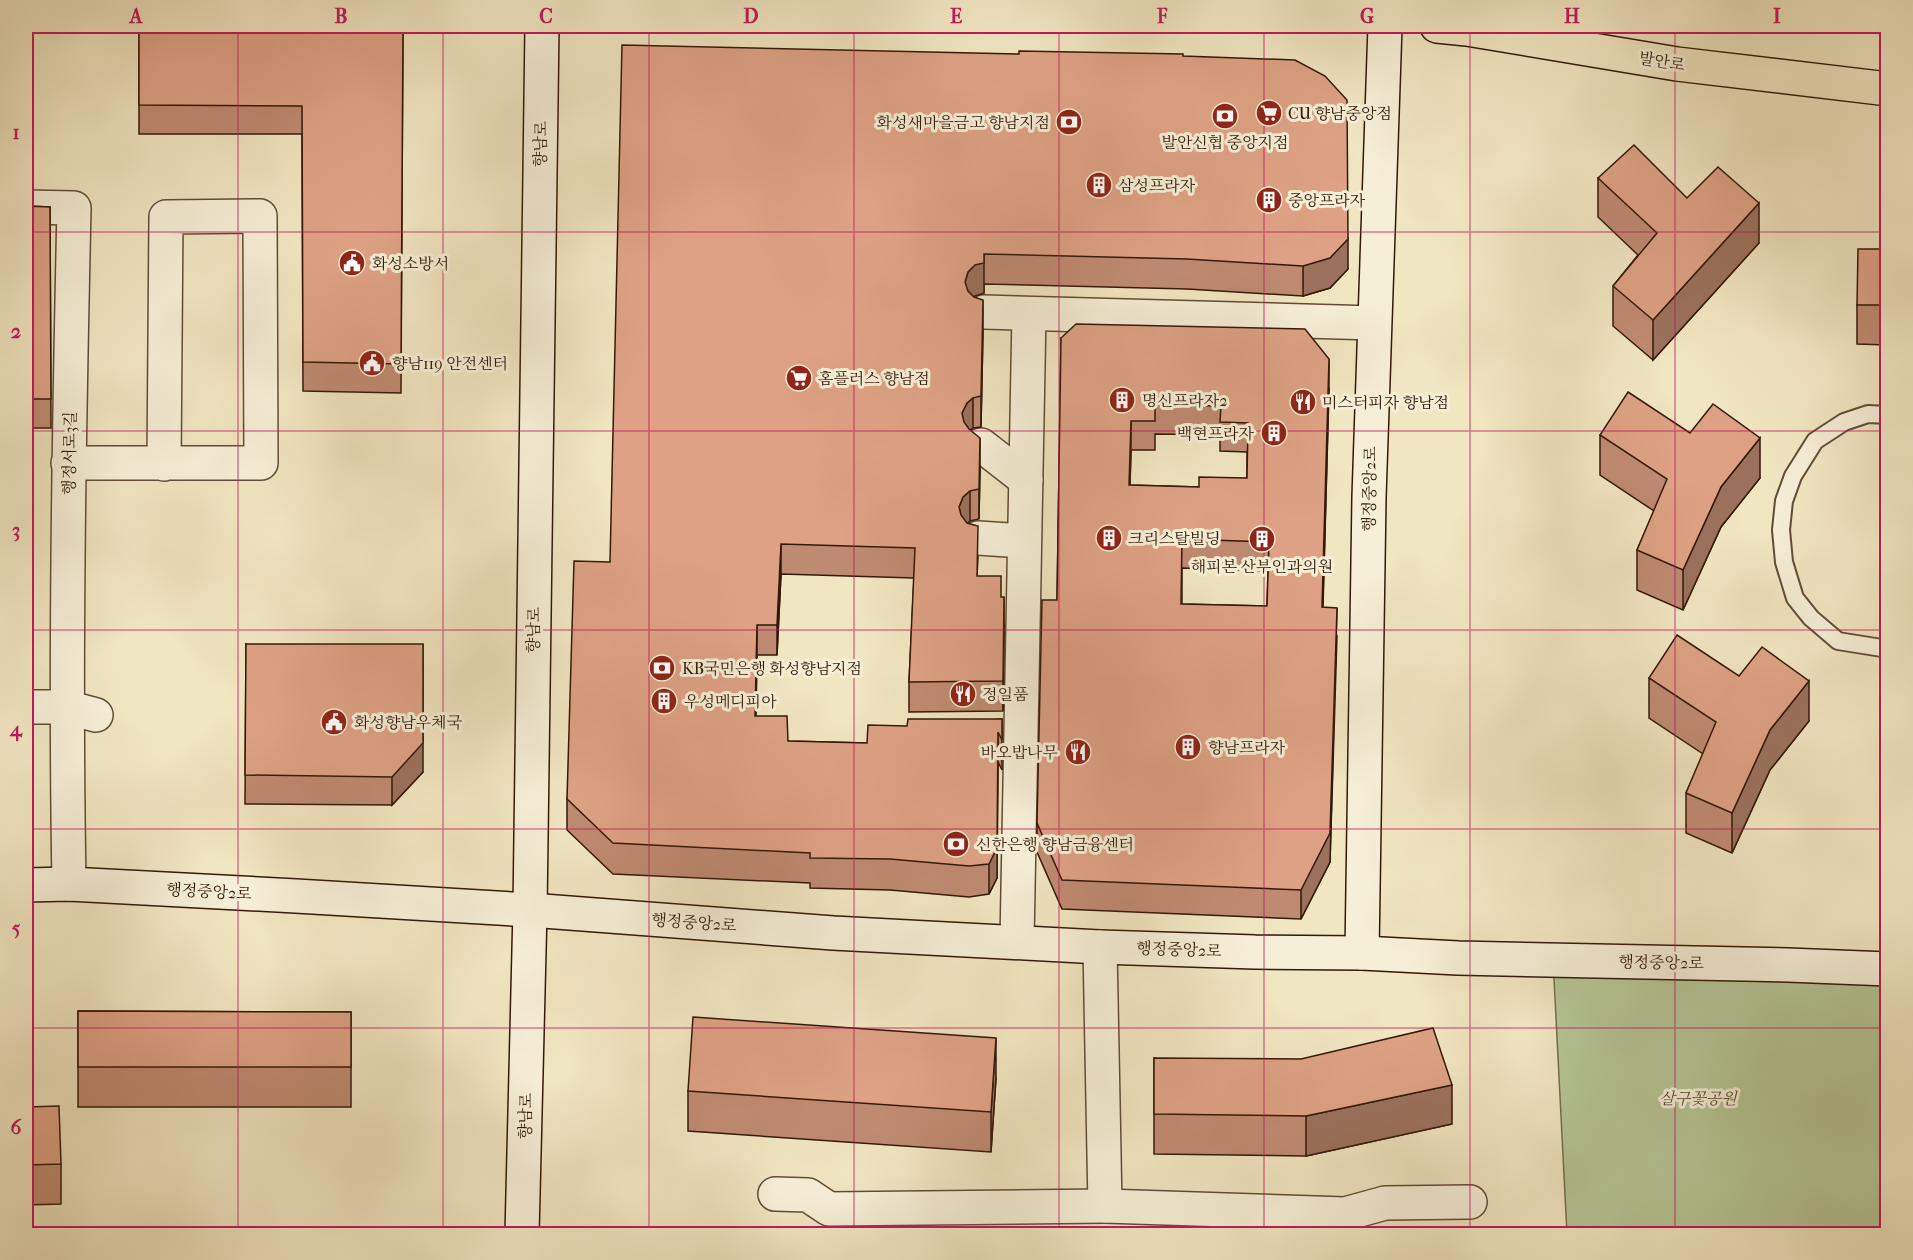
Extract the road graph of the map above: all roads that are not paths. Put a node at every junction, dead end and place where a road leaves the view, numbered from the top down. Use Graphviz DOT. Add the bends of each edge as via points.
graph roads {
  1 [pos="542,26"];
  2 [pos="1385,26"];
  3 [pos="1437,26"];
  4 [pos="1887,90"];
  5 [pos="26,207"];
  6 [pos="984,312"];
  7 [pos="1029,314"];
  8 [pos="1374,323"];
  9 [pos="1887,415"];
  10 [pos="981,445"];
  11 [pos="68,463"];
  12 [pos="164,464"];
  13 [pos="1026,480"];
  14 [pos="978,538"];
  15 [pos="1024,541"];
  16 [pos="1887,649"];
  17 [pos="26,706"];
  18 [pos="81,711"];
  19 [pos="69,884"];
  20 [pos="26,885"];
  21 [pos="530,910"];
  22 [pos="1017,941"];
  23 [pos="1100,946"];
  24 [pos="1362,953"];
  25 [pos="1887,969"];
  26 [pos="775,1194"];
  27 [pos="1470,1202"];
  28 [pos="1105,1206"];
  29 [pos="838,1222"];
  30 [pos="1253,1223"];
  31 [pos="1345,1224"];
  32 [pos="522,1234"];
  1 -- 21 [label="street, 향남로"];
  2 -- 8 [label="street, 행정중앙2로"];
  3 -- 4 [label="main road, 발안로" via="1677,64"];
  5 -- 11 [label="street, 행정서로3길" via="74,208"];
  6 -- 7 [label="street"];
  7 -- 8 [label="street" via="1165,303"];
  7 -- 13 [label="street"];
  8 -- 24 [label="street, 행정중앙2로"];
  9 -- 16 [label="lane" via="1868,414 1844,422 1815,441 1793,476 1784,501 1781,530 1784,562 1795,598 1811,618 1839,640"];
  10 -- 13 [label="street"];
  11 -- 12 [label="street"];
  11 -- 18 [label="street, 행정서로3길"];
  12 -- 12 [label="street" via="261,463 260,216 166,217"];
  13 -- 15 [label="street"];
  14 -- 15 [label="street"];
  15 -- 22 [label="street" via="1007,742"];
  17 -- 18 [label="street"];
  18 -- 19 [label="street, 행정서로3길"];
  19 -- 20 [label="street, 행정중앙2로"];
  19 -- 21 [label="street, 행정중앙2로"];
  21 -- 22 [label="street, 행정중앙2로" via="833,933"];
  21 -- 32 [label="street, 향남로"];
  22 -- 23 [label="street, 행정중앙2로"];
  23 -- 24 [label="street, 행정중앙2로"];
  23 -- 28 [label="street"];
  24 -- 25 [label="street, 행정중앙2로"];
  26 -- 29 [label="street" via="808,1195 829,1209"];
  27 -- 31 [label="street" via="1384,1203"];
  28 -- 29 [label="street"];
  28 -- 30 [label="street"];
  30 -- 31 [label="street"];
}
